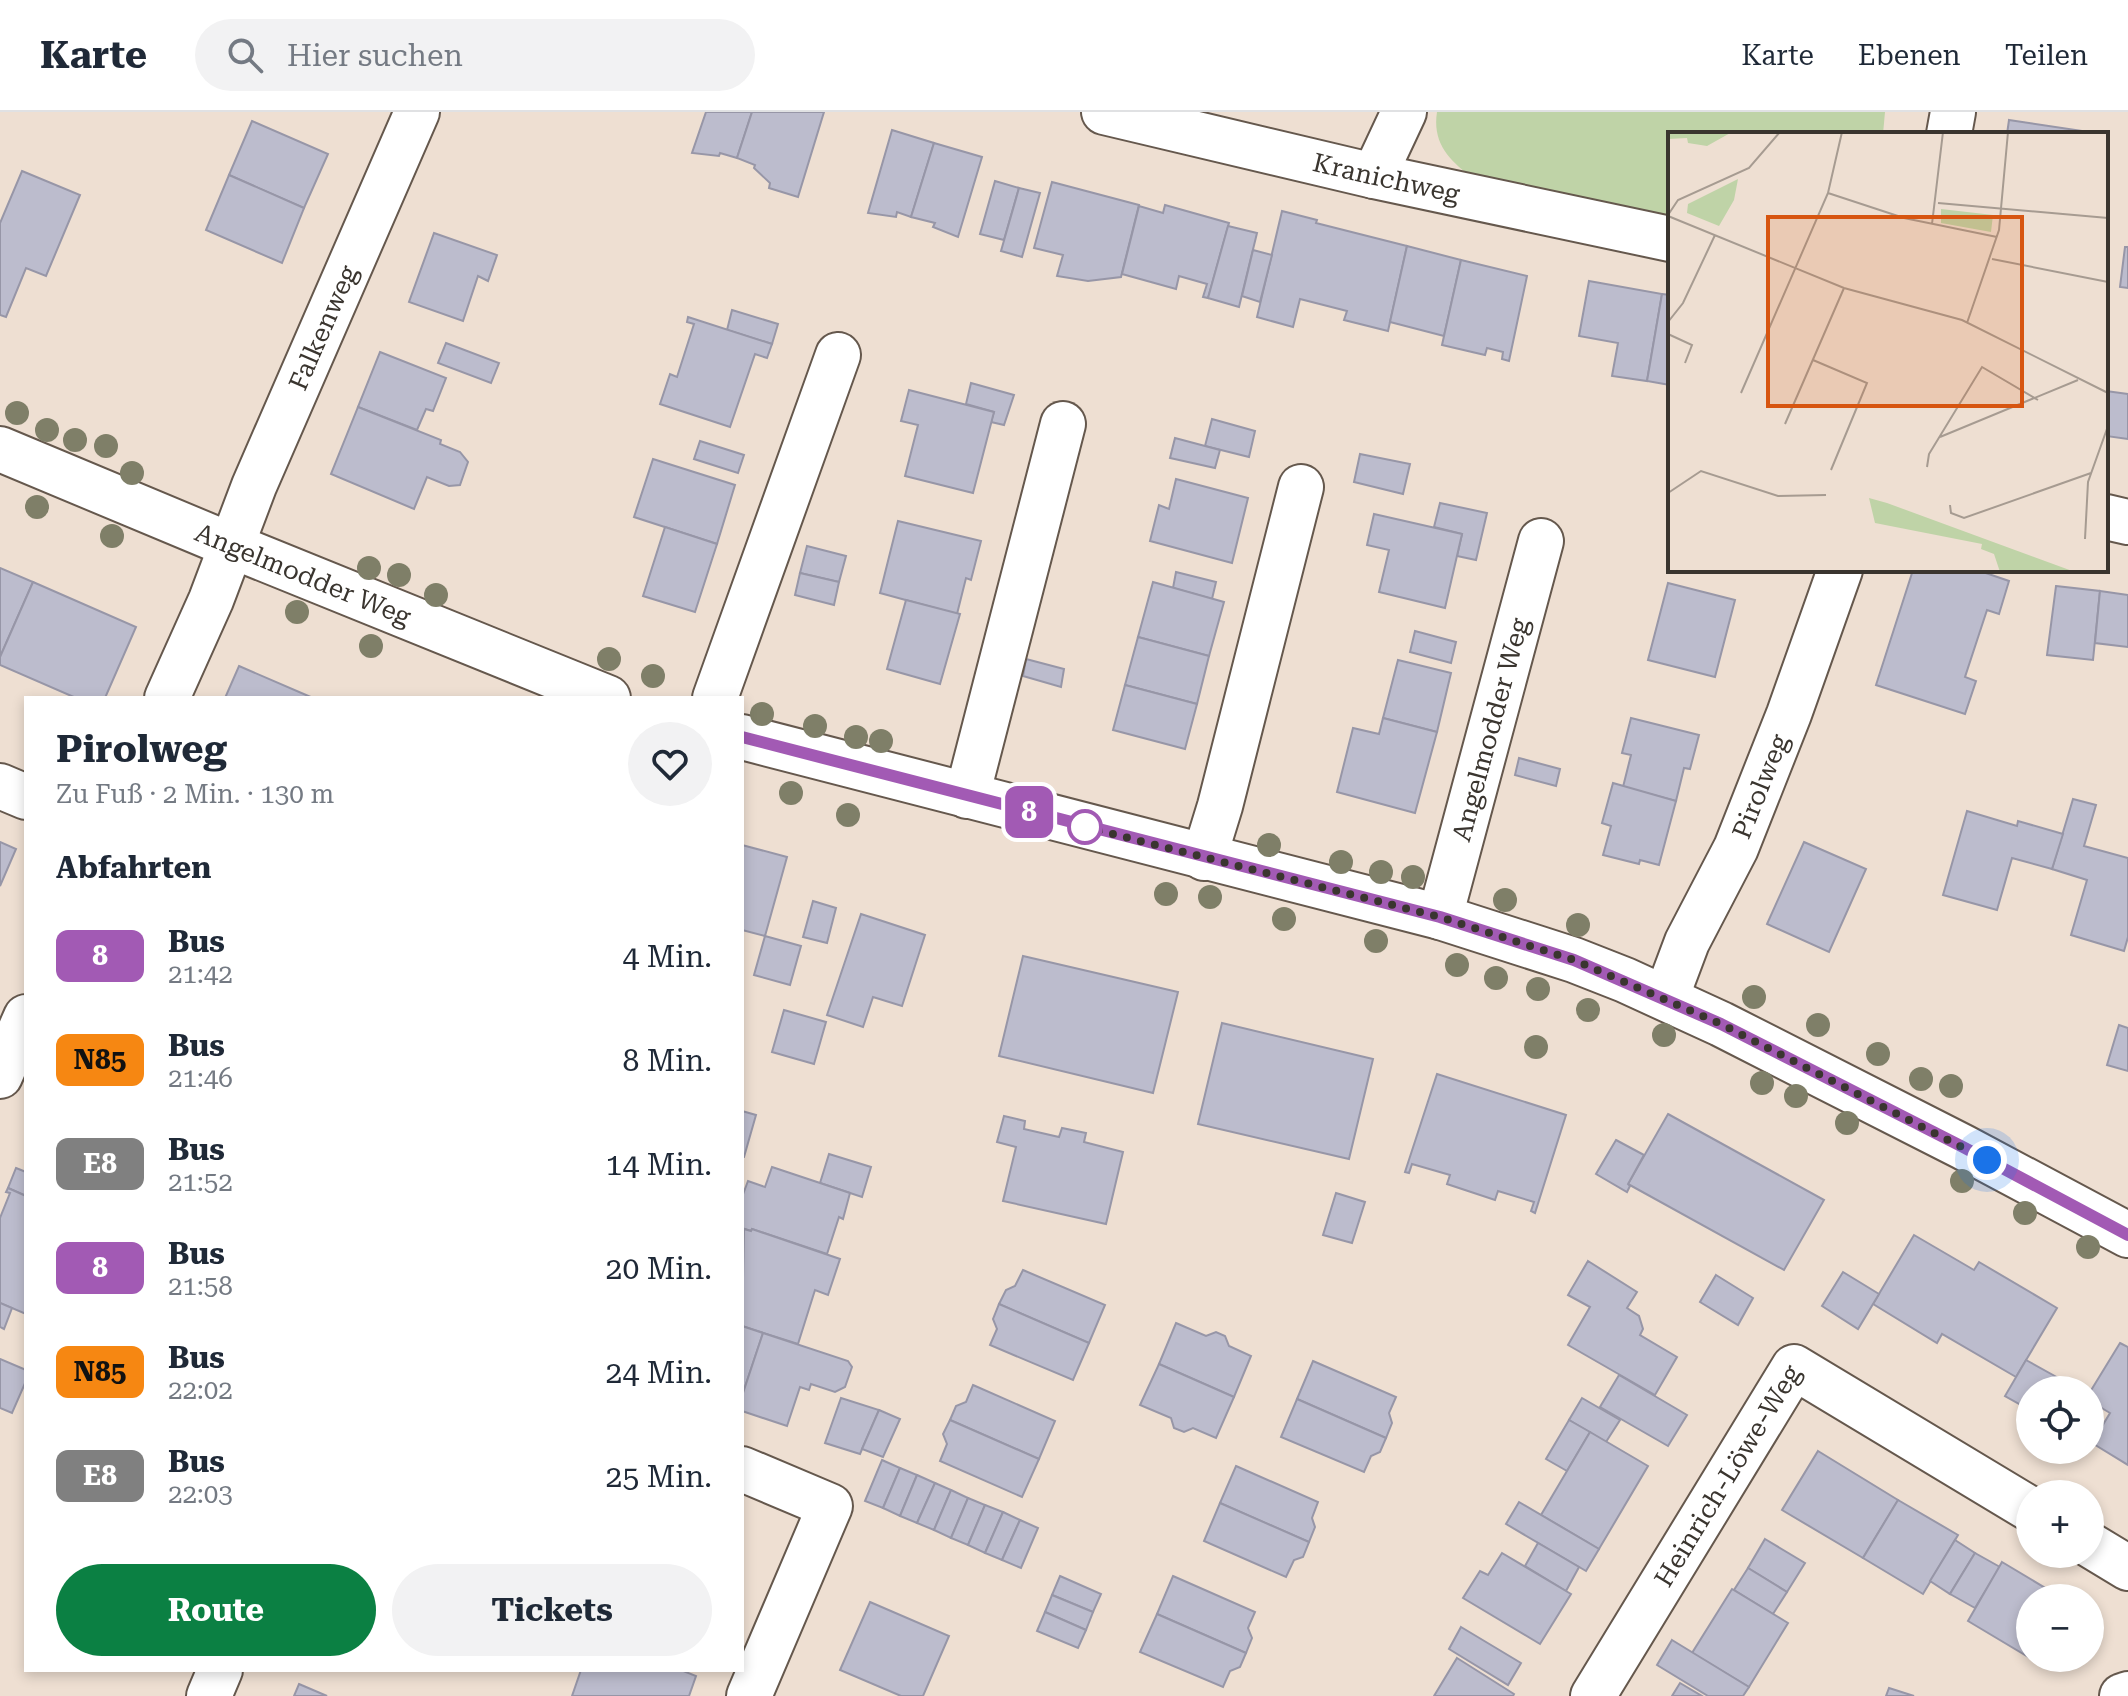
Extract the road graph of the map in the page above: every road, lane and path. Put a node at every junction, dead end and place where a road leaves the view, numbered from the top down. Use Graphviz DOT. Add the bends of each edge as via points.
graph roads {
  1 [pos="417,112"];
  2 [pos="1104,112"];
  3 [pos="1404,112"];
  4 [pos="1953,112"];
  5 [pos="1949,132"];
  6 [pos="1374,176"];
  7 [pos="1668,239"];
  8 [pos="838,355"];
  9 [pos="1063,424"];
  10 [pos="0,449"];
  11 [pos="1301,487"];
  12 [pos="2108,517"];
  13 [pos="2128,522"];
  14 [pos="1541,541"];
  15 [pos="230,545"];
  16 [pos="1839,572"];
  17 [pos="168,696"];
  18 [pos="603,696"];
  19 [pos="716,696"];
  20 [pos="744,738"];
  21 [pos="0,786"];
  22 [pos="24,796"];
  23 [pos="967,796"];
  24 [pos="1204,858"];
  25 [pos="1440,917"];
  26 [pos="1666,998"];
  27 [pos="24,1022"];
  28 [pos="0,1076"];
  29 [pos="2128,1235"];
  30 [pos="744,1470"];
  31 [pos="2016,1501"];
  32 [pos="2104,1553"];
  33 [pos="2128,1568"];
  34 [pos="219,1672"];
  35 [pos="2128,1694"];
  36 [pos="209,1696"];
  37 [pos="749,1696"];
  38 [pos="1593,1696"];
  39 [pos="2122,1696"];
  1 -- 15 [label="street, Falkenweg"];
  2 -- 6 [label="street, Kranichweg"];
  3 -- 6 [label="street"];
  4 -- 5 [label="street"];
  6 -- 7 [label="street, Kranichweg"];
  8 -- 19 [label="street"];
  9 -- 23 [label="street"];
  10 -- 15 [label="street, Angelmodder Weg"];
  11 -- 24 [label="street"];
  12 -- 13 [label="street"];
  14 -- 25 [label="street, Angelmodder Weg"];
  15 -- 17 [label="street, Falkenweg"];
  15 -- 18 [label="street, Angelmodder Weg"];
  16 -- 26 [label="street, Pirolweg" via="1741,835 1687,942"];
  20 -- 23 [label="street"];
  21 -- 22 [label="street"];
  23 -- 24 [label="street"];
  24 -- 25 [label="street"];
  25 -- 26 [label="street" via="1574,960"];
  26 -- 29 [label="street"];
  27 -- 28 [label="street"];
  30 -- 37 [label="street" via="830,1506"];
  31 -- 38 [label="street, Heinrich-Löwe-Weg" via="1794,1367"];
  32 -- 33 [label="street"];
  34 -- 36 [label="street"];
  35 -- 39 [label="street"];
}
